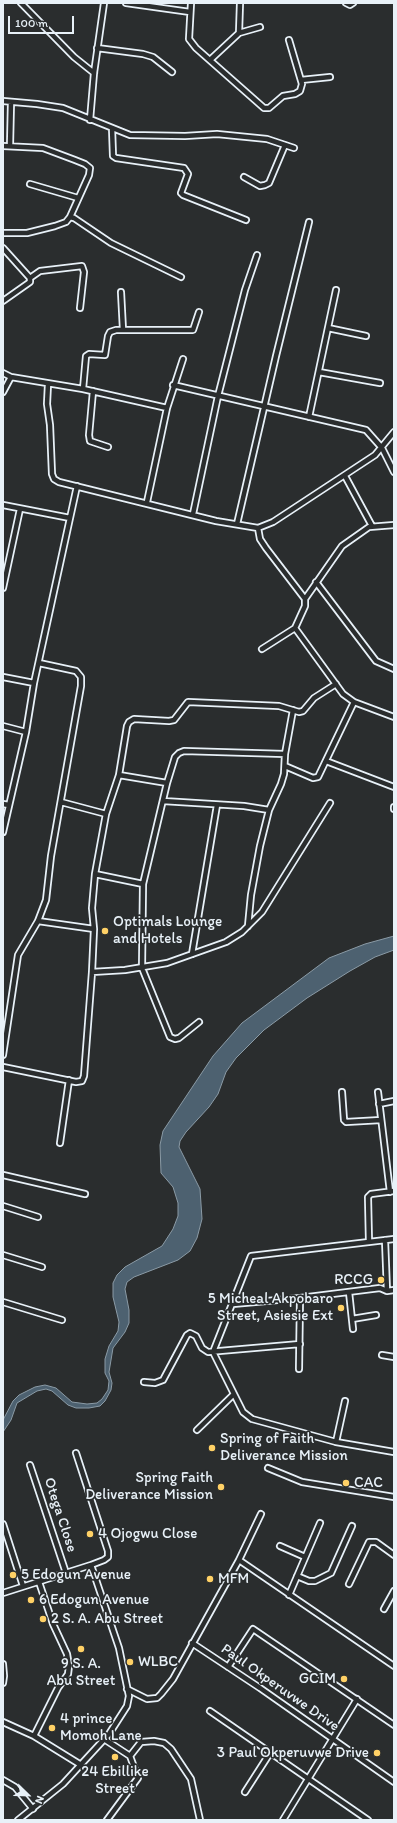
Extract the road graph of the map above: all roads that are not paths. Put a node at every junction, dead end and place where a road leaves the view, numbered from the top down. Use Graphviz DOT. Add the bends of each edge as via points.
graph roads {
  1 [pos="21,3"];
  2 [pos="104,3"];
  3 [pos="126,3"];
  4 [pos="191,3"];
  5 [pos="240,3"];
  6 [pos="346,3"];
  7 [pos="353,3"];
  8 [pos="190,12"];
  9 [pos="260,27"];
  10 [pos="239,33"];
  11 [pos="289,40"];
  12 [pos="97,48"];
  13 [pos="210,60"];
  14 [pos="172,72"];
  15 [pos="94,73"];
  16 [pos="330,77"];
  17 [pos="301,80"];
  18 [pos="3,101"];
  19 [pos="11,102"];
  20 [pos="90,120"];
  21 [pos="112,128"];
  22 [pos="285,145"];
  23 [pos="3,146"];
  24 [pos="10,146"];
  25 [pos="294,148"];
  26 [pos="244,178"];
  27 [pos="30,184"];
  28 [pos="78,198"];
  29 [pos="70,217"];
  30 [pos="246,220"];
  31 [pos="309,222"];
  32 [pos="3,233"];
  33 [pos="3,248"];
  34 [pos="257,255"];
  35 [pos="181,277"];
  36 [pos="30,278"];
  37 [pos="336,290"];
  38 [pos="121,292"];
  39 [pos="3,301"];
  40 [pos="80,308"];
  41 [pos="200,312"];
  42 [pos="328,328"];
  43 [pos="123,330"];
  44 [pos="366,336"];
  45 [pos="183,360"];
  46 [pos="318,372"];
  47 [pos="3,373"];
  48 [pos="10,377"];
  49 [pos="380,383"];
  50 [pos="48,384"];
  51 [pos="173,385"];
  52 [pos="83,389"];
  53 [pos="93,391"];
  54 [pos="3,392"];
  55 [pos="218,396"];
  56 [pos="264,407"];
  57 [pos="167,408"];
  58 [pos="309,417"];
  59 [pos="394,432"];
  60 [pos="108,447"];
  61 [pos="382,448"];
  62 [pos="394,472"];
  63 [pos="345,476"];
  64 [pos="77,486"];
  65 [pos="147,502"];
  66 [pos="3,505"];
  67 [pos="20,509"];
  68 [pos="193,514"];
  69 [pos="70,518"];
  70 [pos="237,524"];
  71 [pos="394,525"];
  72 [pos="372,526"];
  73 [pos="258,528"];
  74 [pos="316,582"];
  75 [pos="3,588"];
  76 [pos="304,599"];
  77 [pos="295,628"];
  78 [pos="262,649"];
  79 [pos="39,663"];
  80 [pos="394,669"];
  81 [pos="3,677"];
  82 [pos="34,684"];
  83 [pos="336,684"];
  84 [pos="354,702"];
  85 [pos="293,710"];
  86 [pos="394,717"];
  87 [pos="3,726"];
  88 [pos="26,732"];
  89 [pos="285,754"];
  90 [pos="326,761"];
  91 [pos="285,766"];
  92 [pos="119,775"];
  93 [pos="167,783"];
  94 [pos="394,787"];
  95 [pos="163,801"];
  96 [pos="61,802"];
  97 [pos="330,803"];
  98 [pos="3,804"];
  99 [pos="9,805"];
  100 [pos="217,805"];
  101 [pos="269,810"];
  102 [pos="106,814"];
  103 [pos="3,832"];
  104 [pos="95,874"];
  105 [pos="144,884"];
  106 [pos="38,921"];
  107 [pos="248,926"];
  108 [pos="94,929"];
  109 [pos="192,954"];
  110 [pos="142,968"];
  111 [pos="92,972"];
  112 [pos="199,1022"];
  113 [pos="3,1055"];
  114 [pos="3,1068"];
  115 [pos="68,1080"];
  116 [pos="342,1092"];
  117 [pos="378,1092"];
  118 [pos="394,1101"];
  119 [pos="379,1104"];
  120 [pos="381,1120"];
  121 [pos="60,1143"];
  122 [pos="3,1175"];
  123 [pos="392,1192"];
  124 [pos="85,1194"];
  125 [pos="3,1206"];
  126 [pos="38,1217"];
  127 [pos="394,1239"];
  128 [pos="385,1240"];
  129 [pos="369,1242"];
  130 [pos="3,1255"];
  131 [pos="42,1267"];
  132 [pos="394,1290"];
  133 [pos="387,1291"];
  134 [pos="349,1292"];
  135 [pos="300,1298"];
  136 [pos="3,1302"];
  137 [pos="233,1304"];
  138 [pos="376,1315"];
  139 [pos="352,1319"];
  140 [pos="62,1320"];
  141 [pos="352,1329"];
  142 [pos="300,1344"];
  143 [pos="213,1352"];
  144 [pos="382,1355"];
  145 [pos="394,1357"];
  146 [pos="299,1369"];
  147 [pos="144,1382"];
  148 [pos="234,1394"];
  149 [pos="345,1400"];
  150 [pos="197,1430"];
  151 [pos="336,1442"];
  152 [pos="394,1452"];
  153 [pos="76,1453"];
  154 [pos="30,1465"];
  155 [pos="268,1468"];
  156 [pos="394,1496"];
  157 [pos="261,1514"];
  158 [pos="320,1523"];
  159 [pos="3,1524"];
  160 [pos="352,1526"];
  161 [pos="280,1546"];
  162 [pos="394,1555"];
  163 [pos="305,1557"];
  164 [pos="239,1560"];
  165 [pos="91,1565"];
  166 [pos="66,1573"];
  167 [pos="297,1576"];
  168 [pos="39,1582"];
  169 [pos="349,1584"];
  170 [pos="23,1586"];
  171 [pos="394,1590"];
  172 [pos="3,1592"];
  173 [pos="289,1595"];
  174 [pos="384,1609"];
  175 [pos="192,1643"];
  176 [pos="3,1664"];
  177 [pos="394,1666"];
  178 [pos="228,1667"];
  179 [pos="3,1683"];
  180 [pos="127,1689"];
  181 [pos="357,1698"];
  182 [pos="210,1711"];
  183 [pos="3,1722"];
  184 [pos="394,1725"];
  185 [pos="34,1736"];
  186 [pos="104,1739"];
  187 [pos="333,1739"];
  188 [pos="270,1753"];
  189 [pos="130,1756"];
  190 [pos="81,1765"];
  191 [pos="308,1779"];
  192 [pos="3,1780"];
  193 [pos="394,1782"];
  194 [pos="245,1792"];
  195 [pos="33,1809"];
  196 [pos="18,1820"];
  197 [pos="106,1820"];
  198 [pos="200,1820"];
  199 [pos="283,1820"];
  200 [pos="368,1820"];
  1 -- 15 [label="street" via="74,58"];
  2 -- 12 [label="street"];
  3 -- 8 [label="street"];
  4 -- 8 [label="street"];
  5 -- 10 [label="street"];
  6 -- 7 [label="street"];
  8 -- 13 [label="street" via="189,39"];
  9 -- 10 [label="street"];
  10 -- 13 [label="street"];
  11 -- 17 [label="street"];
  12 -- 14 [label="street" via="154,57"];
  12 -- 15 [label="street"];
  13 -- 17 [label="street" via="264,108 269,108 283,96 300,91"];
  15 -- 20 [label="street"];
  16 -- 17 [label="street"];
  18 -- 19 [label="street"];
  19 -- 20 [label="street" via="63,108"];
  19 -- 24 [label="street"];
  20 -- 21 [label="street"];
  21 -- 22 [label="street" via="130,135 217,134 267,139"];
  21 -- 30 [label="street" via="113,156 184,168 188,174 181,193 183,195"];
  22 -- 25 [label="street"];
  22 -- 26 [label="street" via="269,183 260,186"];
  23 -- 24 [label="street"];
  24 -- 28 [label="street" via="43,148 85,164 90,168 89,174"];
  27 -- 28 [label="street"];
  28 -- 29 [label="street"];
  29 -- 32 [label="street" via="66,222 27,233"];
  29 -- 35 [label="street" via="112,243"];
  31 -- 56 [label="street"];
  33 -- 36 [label="street"];
  34 -- 55 [label="street" via="245,290"];
  36 -- 39 [label="street" via="30,282"];
  36 -- 40 [label="street" via="40,271 82,266 84,272"];
  37 -- 42 [label="street"];
  38 -- 43 [label="street"];
  41 -- 43 [label="street" via="193,330"];
  42 -- 44 [label="street"];
  42 -- 46 [label="street"];
  43 -- 52 [label="street" via="110,332 105,355 86,356"];
  45 -- 51 [label="street"];
  46 -- 49 [label="street"];
  46 -- 58 [label="street"];
  47 -- 48 [label="street"];
  48 -- 50 [label="street"];
  48 -- 54 [label="street"];
  50 -- 52 [label="street"];
  50 -- 64 [label="street" via="52,474 59,482"];
  51 -- 55 [label="street"];
  51 -- 57 [label="street"];
  52 -- 53 [label="street"];
  53 -- 57 [label="street"];
  53 -- 60 [label="street" via="90,441"];
  55 -- 56 [label="street"];
  55 -- 68 [label="street"];
  56 -- 58 [label="street"];
  56 -- 70 [label="street"];
  57 -- 65 [label="street"];
  58 -- 61 [label="street" via="366,430"];
  59 -- 61 [label="street"];
  61 -- 62 [label="street"];
  61 -- 63 [label="street"];
  63 -- 72 [label="street"];
  63 -- 73 [label="street" via="273,522"];
  64 -- 65 [label="street"];
  64 -- 69 [label="street"];
  65 -- 68 [label="street"];
  66 -- 67 [label="street"];
  67 -- 69 [label="street"];
  67 -- 75 [label="street"];
  68 -- 70 [label="street"];
  69 -- 79 [label="street"];
  70 -- 73 [label="street"];
  71 -- 72 [label="street"];
  72 -- 74 [label="street" via="342,546"];
  73 -- 76 [label="street" via="260,539"];
  74 -- 76 [label="street"];
  74 -- 80 [label="street" via="376,661"];
  76 -- 77 [label="street" via="306,606"];
  77 -- 78 [label="street"];
  77 -- 83 [label="street"];
  79 -- 82 [label="street"];
  79 -- 96 [label="street" via="76,671 81,677"];
  81 -- 82 [label="street"];
  82 -- 88 [label="street"];
  83 -- 84 [label="street" via="343,694"];
  83 -- 85 [label="street" via="314,698 303,711"];
  84 -- 86 [label="street"];
  84 -- 90 [label="street"];
  85 -- 89 [label="street"];
  85 -- 92 [label="street" via="279,706 188,702 174,720 134,719 126,726"];
  87 -- 88 [label="street"];
  88 -- 99 [label="street"];
  89 -- 91 [label="street"];
  89 -- 93 [label="street" via="184,751 175,757"];
  90 -- 91 [label="street" via="318,777 313,778"];
  90 -- 94 [label="street"];
  91 -- 101 [label="street" via="281,784"];
  92 -- 93 [label="street"];
  92 -- 102 [label="street"];
  93 -- 95 [label="street"];
  95 -- 100 [label="street"];
  95 -- 105 [label="street"];
  96 -- 102 [label="street"];
  96 -- 106 [label="street" via="46,900"];
  97 -- 107 [label="street" via="262,912"];
  98 -- 99 [label="street"];
  99 -- 103 [label="street"];
  100 -- 101 [label="street"];
  100 -- 109 [label="street"];
  101 -- 107 [label="street" via="254,881"];
  102 -- 104 [label="street"];
  104 -- 105 [label="street"];
  104 -- 108 [label="street" via="92,908"];
  105 -- 110 [label="street"];
  106 -- 108 [label="street"];
  106 -- 113 [label="street" via="18,955"];
  107 -- 109 [label="street" via="226,942"];
  108 -- 111 [label="street"];
  109 -- 110 [label="street"];
  110 -- 111 [label="street"];
  110 -- 112 [label="street" via="170,1037 180,1038"];
  111 -- 115 [label="street" via="84,1076 82,1081"];
  114 -- 115 [label="street"];
  115 -- 121 [label="street"];
  116 -- 120 [label="street" via="346,1122"];
  117 -- 119 [label="street"];
  118 -- 119 [label="street"];
  119 -- 120 [label="street"];
  120 -- 123 [label="street"];
  122 -- 124 [label="street"];
  123 -- 129 [label="street" via="371,1194 368,1197"];
  125 -- 126 [label="street"];
  127 -- 128 [label="street"];
  128 -- 129 [label="street"];
  128 -- 133 [label="street"];
  129 -- 137 [label="street" via="251,1256"];
  130 -- 131 [label="street"];
  132 -- 133 [label="street"];
  133 -- 134 [label="street" via="380,1288"];
  134 -- 135 [label="street"];
  134 -- 139 [label="street"];
  135 -- 137 [label="street"];
  135 -- 142 [label="street"];
  136 -- 140 [label="street"];
  137 -- 143 [label="street"];
  138 -- 139 [label="street"];
  139 -- 141 [label="street"];
  142 -- 143 [label="street"];
  142 -- 146 [label="street"];
  143 -- 147 [label="street" via="206,1351 193,1334 186,1334 163,1380 155,1383"];
  143 -- 148 [label="street"];
  144 -- 145 [label="street"];
  148 -- 150 [label="street"];
  148 -- 151 [label="street" via="243,1412 252,1419"];
  149 -- 151 [label="street"];
  151 -- 152 [label="street"];
  153 -- 165 [label="street" via="108,1551 108,1557"];
  154 -- 166 [label="street, Otega Close"];
  155 -- 156 [label="street" via="302,1482"];
  157 -- 164 [label="street"];
  158 -- 163 [label="street"];
  159 -- 170 [label="street"];
  160 -- 167 [label="street" via="331,1573 315,1581"];
  161 -- 163 [label="street"];
  162 -- 169 [label="street" via="376,1542 369,1542"];
  163 -- 167 [label="street"];
  164 -- 173 [label="street"];
  164 -- 175 [label="street"];
  165 -- 166 [label="street"];
  165 -- 180 [label="street" via="119,1648"];
  166 -- 168 [label="street"];
  167 -- 173 [label="street"];
  168 -- 170 [label="street"];
  168 -- 185 [label="street" via="67,1654 69,1666 68,1674 58,1688"];
  170 -- 172 [label="street"];
  171 -- 174 [label="street"];
  173 -- 177 [label="street"];
  175 -- 178 [label="street, Paul Okperuvwe Drive"];
  175 -- 180 [label="street" via="172,1679 157,1698 147,1699"];
  176 -- 179 [label="street"];
  178 -- 181 [label="street" via="253,1629"];
  178 -- 187 [label="street, Paul Okperuvwe Drive"];
  180 -- 186 [label="street" via="127,1706"];
  181 -- 184 [label="street"];
  181 -- 187 [label="street"];
  182 -- 188 [label="street"];
  183 -- 185 [label="street"];
  185 -- 190 [label="street"];
  186 -- 189 [label="street"];
  186 -- 190 [label="street"];
  187 -- 191 [label="street"];
  187 -- 193 [label="street, Paul Okperuvwe Drive"];
  188 -- 191 [label="street"];
  188 -- 194 [label="street"];
  189 -- 197 [label="street" via="138,1778"];
  189 -- 198 [label="street" via="141,1742 164,1743 171,1749 191,1780"];
  190 -- 195 [label="street"];
  191 -- 199 [label="street"];
  191 -- 200 [label="street"];
  192 -- 195 [label="street" via="15,1787"];
  195 -- 196 [label="street"];
}
